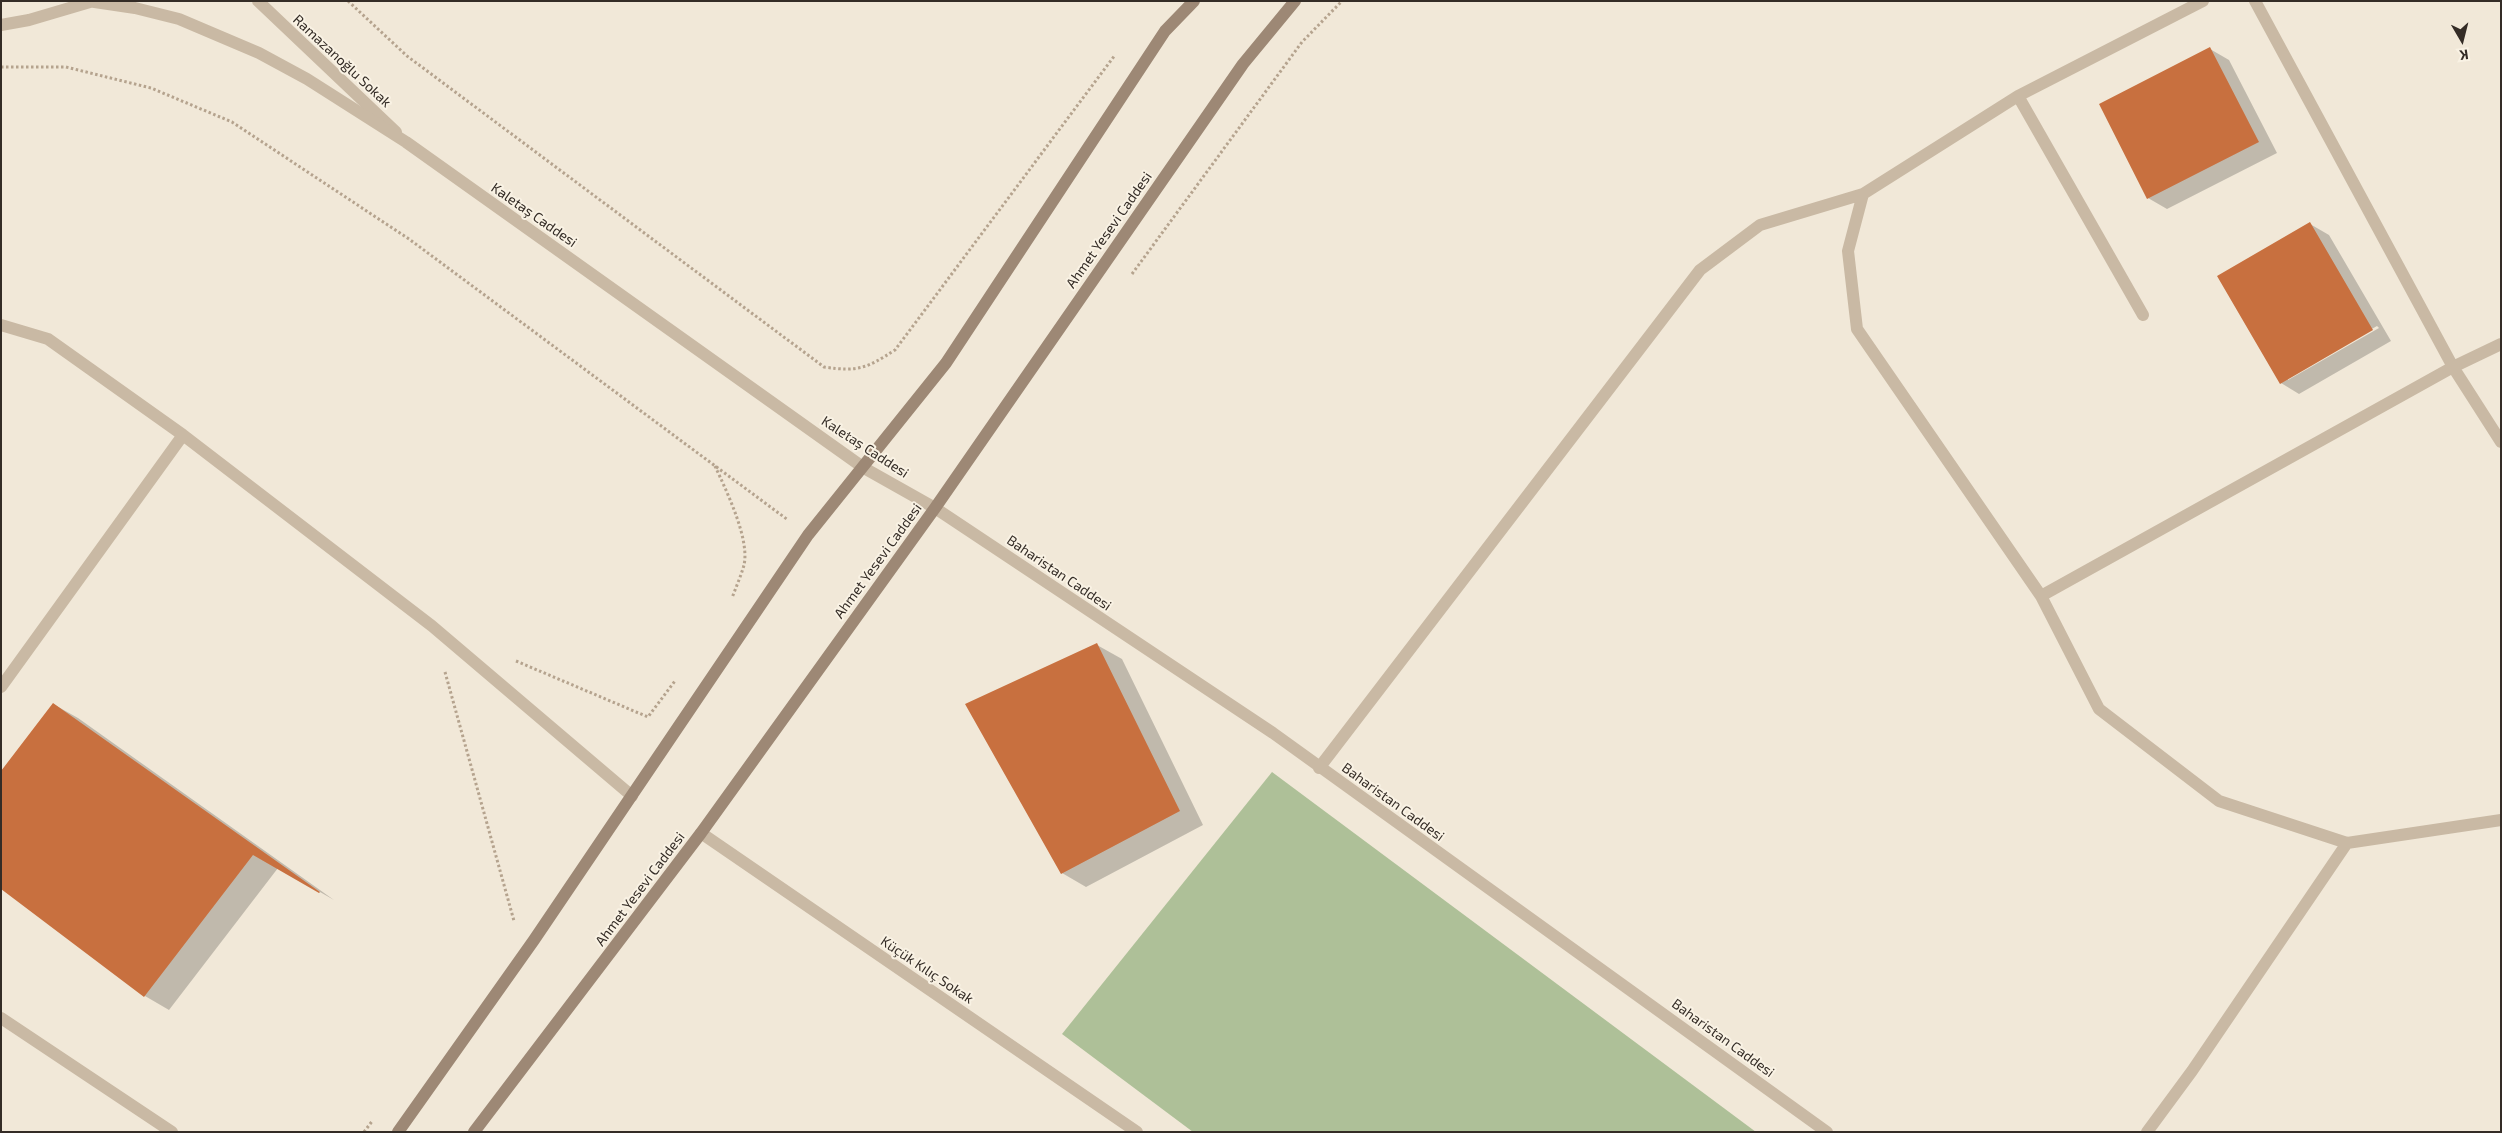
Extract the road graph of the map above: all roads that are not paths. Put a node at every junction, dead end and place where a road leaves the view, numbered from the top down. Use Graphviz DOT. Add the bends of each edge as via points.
graph roads {
  1 [pos="89,1"];
  2 [pos="258,1"];
  3 [pos="1194,1"];
  4 [pos="1295,1"];
  5 [pos="2203,1"];
  6 [pos="2255,1"];
  7 [pos="1,25"];
  8 [pos="2018,96"];
  9 [pos="406,142"];
  10 [pos="1864,194"];
  11 [pos="2143,315"];
  12 [pos="1,325"];
  13 [pos="2501,344"];
  14 [pos="2453,367"];
  15 [pos="183,435"];
  16 [pos="2501,442"];
  17 [pos="864,468"];
  18 [pos="935,508"];
  19 [pos="2041,596"];
  20 [pos="1,687"];
  21 [pos="1319,768"];
  22 [pos="632,796"];
  23 [pos="2501,820"];
  24 [pos="701,833"];
  25 [pos="2347,843"];
  26 [pos="1,1018"];
  27 [pos="172,1132"];
  28 [pos="398,1132"];
  29 [pos="474,1132"];
  30 [pos="1137,1132"];
  31 [pos="1827,1132"];
  32 [pos="2147,1132"];
  1 -- 7 [label="street, Kaletaş Caddesi"];
  1 -- 9 [label="street, Kaletaş Caddesi" via="144,10 219,34 307,78"];
  2 -- 9 [label="street, Ramazanoğlu Sokak"];
  3 -- 17 [label="main road" via="1164,31 946,362"];
  4 -- 18 [label="main road, Ahmet Yesevi Caddesi" via="1243,64"];
  5 -- 8 [label="street"];
  6 -- 14 [label="street"];
  8 -- 10 [label="street"];
  8 -- 11 [label="street"];
  9 -- 17 [label="street, Kaletaş Caddesi"];
  10 -- 19 [label="street" via="1848,251 1857,329"];
  10 -- 21 [label="street" via="1760,226 1700,270"];
  12 -- 15 [label="street" via="48,339"];
  13 -- 14 [label="street"];
  14 -- 16 [label="street"];
  14 -- 19 [label="street"];
  15 -- 20 [label="street"];
  15 -- 22 [label="street" via="432,626"];
  17 -- 18 [label="street, Kaletaş Caddesi"];
  17 -- 22 [label="main road" via="808,535"];
  18 -- 21 [label="street, Baharistan Caddesi" via="1273,732"];
  18 -- 24 [label="main road, Ahmet Yesevi Caddesi"];
  19 -- 25 [label="street" via="2098,709 2219,801"];
  21 -- 31 [label="street, Baharistan Caddesi"];
  22 -- 28 [label="main road"];
  23 -- 25 [label="street"];
  24 -- 29 [label="main road, Ahmet Yesevi Caddesi"];
  24 -- 30 [label="street, Küçük Kılıç Sokak"];
  25 -- 32 [label="street"];
  26 -- 27 [label="street"];
}
